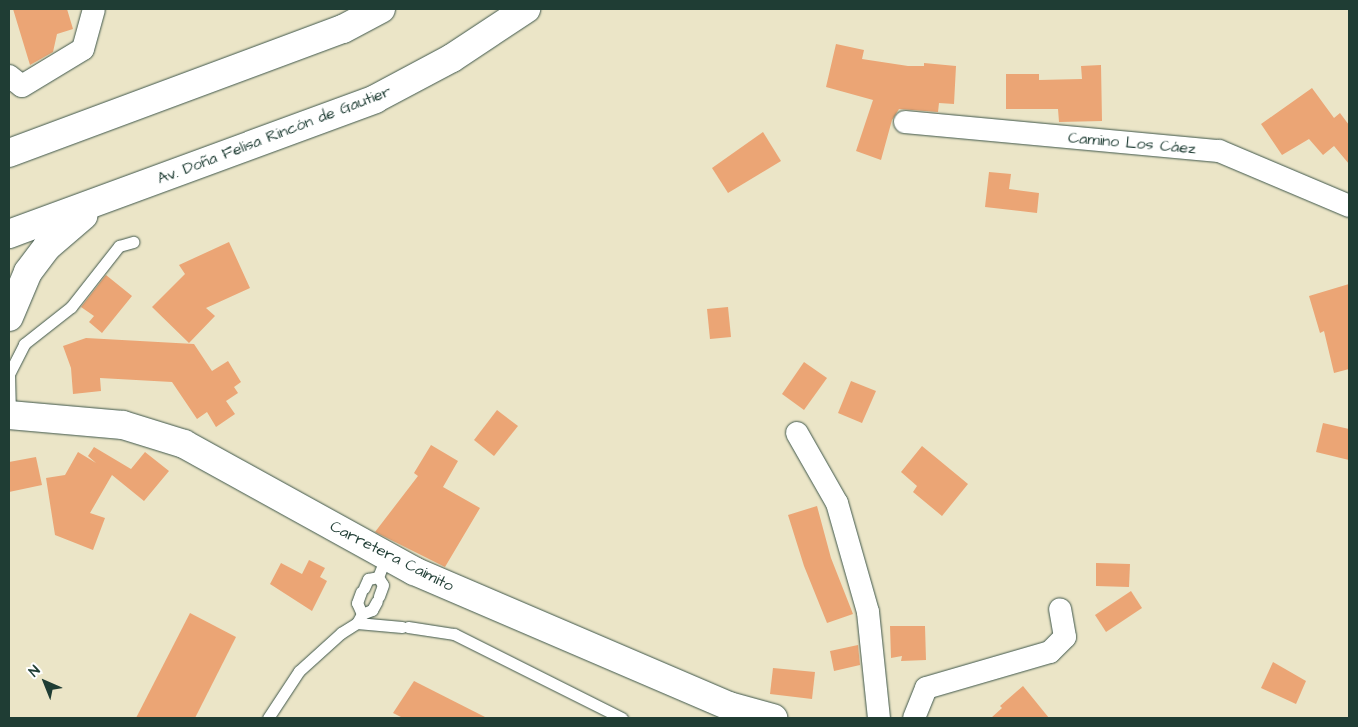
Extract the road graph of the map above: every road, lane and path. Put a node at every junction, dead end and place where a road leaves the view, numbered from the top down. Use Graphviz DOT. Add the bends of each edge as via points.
graph roads {
  1 [pos="94,9"];
  2 [pos="380,9"];
  3 [pos="526,9"];
  4 [pos="9,76"];
  5 [pos="905,122"];
  6 [pos="9,153"];
  7 [pos="101,202"];
  8 [pos="1349,206"];
  9 [pos="9,234"];
  10 [pos="133,242"];
  11 [pos="9,317"];
  12 [pos="9,415"];
  13 [pos="797,433"];
  14 [pos="382,567"];
  15 [pos="1060,609"];
  16 [pos="360,618"];
  17 [pos="268,718"];
  18 [pos="622,718"];
  19 [pos="773,718"];
  20 [pos="879,718"];
  21 [pos="914,718"];
  1 -- 4 [label="street" via="83,49 22,86"];
  2 -- 6 [label="main road" via="343,28"];
  3 -- 7 [label="main road, Av. Doña Felisa Rincón de Gautier" via="452,58 375,99"];
  5 -- 8 [label="street, Camino Los Cáez" via="1219,151"];
  7 -- 9 [label="main road, Av. Doña Felisa Rincón de Gautier"];
  7 -- 11 [label="main road" via="47,247 28,272"];
  10 -- 12 [label="lane" via="119,246 71,307 24,344 9,374"];
  12 -- 14 [label="main road, Carretera Caimito" via="123,425 184,444"];
  13 -- 20 [label="street" via="839,512 868,612"];
  14 -- 16 [label="lane" via="383,585 378,599 372,610"];
  14 -- 16 [label="lane" via="368,579 357,603"];
  14 -- 19 [label="main road, Carretera Caimito" via="729,706"];
  15 -- 21 [label="street" via="1065,637 1050,652 926,688"];
  16 -- 17 [label="lane" via="299,671"];
  16 -- 18 [label="lane" via="454,634"];
}
